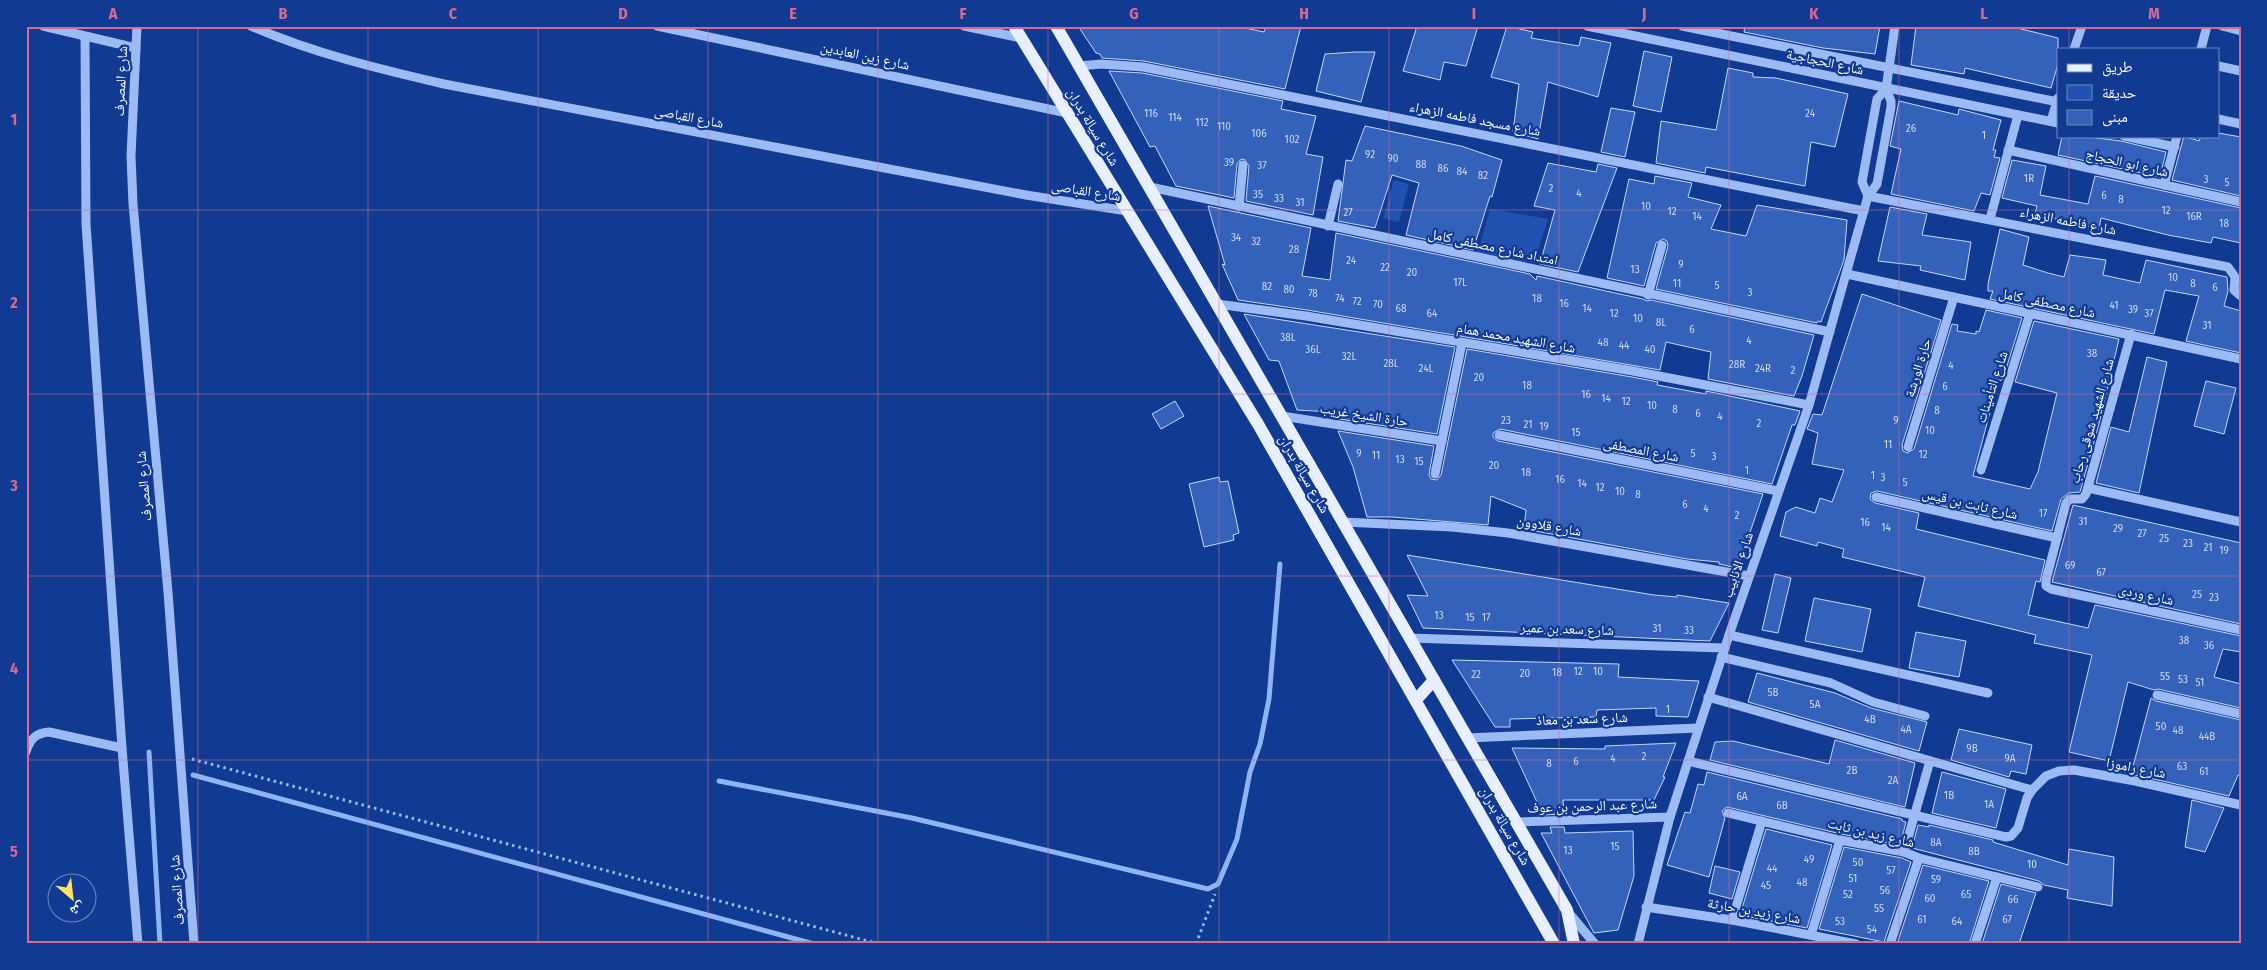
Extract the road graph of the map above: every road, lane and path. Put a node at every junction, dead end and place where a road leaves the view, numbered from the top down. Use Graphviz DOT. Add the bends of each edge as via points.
graph roads {
  1 [pos="43,26"];
  2 [pos="137,26"];
  3 [pos="251,26"];
  4 [pos="657,26"];
  5 [pos="964,26"];
  6 [pos="1014,26"];
  7 [pos="1056,26"];
  8 [pos="1586,26"];
  9 [pos="1682,26"];
  10 [pos="1895,26"];
  11 [pos="2082,26"];
  12 [pos="2207,26"];
  13 [pos="2222,26"];
  14 [pos="1627,30"];
  15 [pos="2241,30"];
  16 [pos="85,38"];
  17 [pos="1021,38"];
  18 [pos="136,48"];
  19 [pos="2074,48"];
  20 [pos="2201,48"];
  21 [pos="1080,66"];
  22 [pos="2220,66"];
  23 [pos="1890,68"];
  24 [pos="2241,71"];
  25 [pos="1886,88"];
  26 [pos="2057,100"];
  27 [pos="2057,107"];
  28 [pos="1067,113"];
  29 [pos="2018,115"];
  30 [pos="2220,119"];
  31 [pos="2055,122"];
  32 [pos="2241,124"];
  33 [pos="2133,138"];
  34 [pos="2177,138"];
  35 [pos="2175,147"];
  36 [pos="2008,150"];
  37 [pos="1243,165"];
  38 [pos="1338,184"];
  39 [pos="2164,185"];
  40 [pos="1150,187"];
  41 [pos="1868,196"];
  42 [pos="2241,202"];
  43 [pos="1238,206"];
  44 [pos="1127,211"];
  45 [pos="1864,211"];
  46 [pos="1990,219"];
  47 [pos="1328,226"];
  48 [pos="1662,245"];
  49 [pos="1847,274"];
  50 [pos="1648,295"];
  51 [pos="2241,296"];
  52 [pos="1954,297"];
  53 [pos="1217,304"];
  54 [pos="2030,313"];
  55 [pos="1830,332"];
  56 [pos="2131,334"];
  57 [pos="1462,343"];
  58 [pos="2241,359"];
  59 [pos="1809,405"];
  60 [pos="1282,416"];
  61 [pos="1499,435"];
  62 [pos="1442,441"];
  63 [pos="1908,447"];
  64 [pos="1981,470"];
  65 [pos="1435,474"];
  66 [pos="2088,488"];
  67 [pos="1778,491"];
  68 [pos="1876,497"];
  69 [pos="1343,522"];
  70 [pos="2241,522"];
  71 [pos="2057,538"];
  72 [pos="1749,576"];
  73 [pos="2046,586"];
  74 [pos="2241,630"];
  75 [pos="1728,635"];
  76 [pos="1409,638"];
  77 [pos="1724,648"];
  78 [pos="1721,657"];
  79 [pos="1434,680"];
  80 [pos="1988,693"];
  81 [pos="2157,695"];
  82 [pos="1708,697"];
  83 [pos="1416,700"];
  84 [pos="2241,714"];
  85 [pos="1925,716"];
  86 [pos="1698,728"];
  87 [pos="1467,738"];
  88 [pos="122,748"];
  89 [pos="26,752"];
  90 [pos="181,756"];
  91 [pos="1688,761"];
  92 [pos="1930,761"];
  93 [pos="2032,790"];
  94 [pos="2241,805"];
  95 [pos="1728,813"];
  96 [pos="1915,815"];
  97 [pos="1670,817"];
  98 [pos="1762,821"];
  99 [pos="1516,822"];
  100 [pos="1840,840"];
  101 [pos="1904,852"];
  102 [pos="1919,858"];
  103 [pos="1997,877"];
  104 [pos="2038,887"];
  105 [pos="1215,894"];
  106 [pos="1646,907"];
  107 [pos="1567,910"];
  108 [pos="1732,920"];
  109 [pos="1811,935"];
  110 [pos="138,944"];
  111 [pos="194,944"];
  112 [pos="880,944"];
  113 [pos="1196,944"];
  114 [pos="1554,944"];
  115 [pos="1574,944"];
  116 [pos="1595,944"];
  117 [pos="1638,944"];
  118 [pos="1856,944"];
  119 [pos="1890,944"];
  120 [pos="1975,944"];
  1 -- 16 [label="street"];
  2 -- 18 [label="street, شارع المصرف"];
  3 -- 44 [label="street, شارع القباصى" via="380,70 444,84 1016,193"];
  4 -- 28 [label="street, شارع زين العابدين"];
  5 -- 17 [label="street"];
  6 -- 17 [label="main road, شارع سيالة بدران"];
  7 -- 21 [label="main road, شارع سيالة بدران"];
  8 -- 14 [label="street, شارع الحجاجية"];
  9 -- 23 [label="street, شارع الحجاجية"];
  10 -- 23 [label="street"];
  11 -- 19 [label="street"];
  12 -- 20 [label="street"];
  13 -- 15 [label="street"];
  14 -- 25 [label="street, شارع الحجاجية"];
  16 -- 18 [label="street"];
  16 -- 88 [label="street" via="86,224"];
  17 -- 28 [label="main road, شارع سيالة بدران"];
  18 -- 90 [label="street, شارع المصرف" via="130,156 133,204"];
  21 -- 40 [label="main road, شارع سيالة بدران"];
  21 -- 45 [label="street, شارع مسجد فاطمه الزهراء" via="1143,66"];
  22 -- 24 [label="street"];
  23 -- 25 [label="street"];
  23 -- 26 [label="street, شارع الحجاجية"];
  25 -- 29 [label="street, شارع الحجاجية"];
  25 -- 41 [label="street" via="1891,108 1877,184"];
  25 -- 41 [label="street" via="1877,99 1862,182"];
  27 -- 31 [label="street"];
  28 -- 44 [label="main road, شارع سيالة بدران"];
  29 -- 31 [label="street, شارع الحجاجية"];
  29 -- 36 [label="street"];
  30 -- 32 [label="street"];
  33 -- 35 [label="street"];
  34 -- 35 [label="street"];
  35 -- 39 [label="street"];
  36 -- 39 [label="street, شارع ابو الحجاج"];
  36 -- 46 [label="street"];
  37 -- 43 [label="street"];
  38 -- 47 [label="street"];
  39 -- 42 [label="street, شارع ابو الحجاج"];
  40 -- 43 [label="street, امتداد شارع مصطفى كامل"];
  40 -- 53 [label="main road, شارع سيالة بدران"];
  41 -- 45 [label="street, شارع الانابيب"];
  41 -- 46 [label="street, شارع فاطمه الزهراء"];
  43 -- 47 [label="street, امتداد شارع مصطفى كامل"];
  44 -- 83 [label="main road, شارع سيالة بدران" via="1258,424"];
  45 -- 49 [label="street, شارع الانابيب"];
  46 -- 51 [label="street, شارع فاطمه الزهراء" via="2228,267 2235,277 2234,290"];
  47 -- 50 [label="street, امتداد شارع مصطفى كامل"];
  48 -- 50 [label="street"];
  49 -- 52 [label="street, شارع مصطفى كامل"];
  49 -- 55 [label="street, شارع الانابيب"];
  50 -- 55 [label="street, امتداد شارع مصطفى كامل"];
  52 -- 54 [label="street, شارع مصطفى كامل"];
  52 -- 63 [label="street, حارة الورشة"];
  53 -- 57 [label="street, شارع الشهيد محمد همام"];
  53 -- 60 [label="main road, شارع سيالة بدران"];
  54 -- 56 [label="street, شارع مصطفى كامل"];
  54 -- 64 [label="street, شارع التأمينات"];
  55 -- 59 [label="street, شارع الانابيب"];
  56 -- 58 [label="street, شارع مصطفى كامل"];
  56 -- 66 [label="street, شارع الشهيد شوقى رحاب"];
  57 -- 59 [label="street, شارع الشهيد محمد همام" via="1633,371"];
  57 -- 62 [label="street"];
  59 -- 67 [label="street, شارع الانابيب"];
  60 -- 62 [label="street, حارة الشيخ غريب"];
  60 -- 69 [label="main road, شارع سيالة بدران"];
  61 -- 67 [label="street, شارع المصطفى"];
  62 -- 65 [label="street"];
  66 -- 70 [label="street"];
  66 -- 71 [label="street, شارع الشهيد شوقى رحاب" via="2082,499 2068,500"];
  67 -- 72 [label="street, شارع الانابيب"];
  68 -- 71 [label="street, شارع ثابت بن قيس"];
  69 -- 72 [label="street, شارع قلاوون" via="1508,533"];
  69 -- 76 [label="main road, شارع سيالة بدران"];
  71 -- 73 [label="street, شارع الشهيد شوقى رحاب"];
  72 -- 75 [label="street, شارع الانابيب"];
  73 -- 74 [label="street, شارع وردى"];
  75 -- 77 [label="street, شارع الانابيب"];
  75 -- 80 [label="street"];
  76 -- 77 [label="street, شارع سعد بن عمير"];
  76 -- 79 [label="main road, شارع سيالة بدران"];
  77 -- 78 [label="street, شارع الانابيب"];
  78 -- 82 [label="street, شارع الانابيب"];
  78 -- 85 [label="street" via="1831,682 1873,702"];
  79 -- 83 [label="main road"];
  79 -- 87 [label="main road, شارع سيالة بدران"];
  81 -- 84 [label="street"];
  82 -- 86 [label="street, شارع الانابيب"];
  82 -- 92 [label="street"];
  83 -- 114 [label="main road, شارع سيالة بدران"];
  86 -- 87 [label="street, شارع سعد بن معاذ"];
  86 -- 91 [label="street, شارع الانابيب"];
  87 -- 99 [label="main road, شارع سيالة بدران"];
  88 -- 89 [label="street" via="49,732 32,738"];
  88 -- 110 [label="street"];
  90 -- 111 [label="street, شارع المصرف"];
  90 -- 112 [label="path"];
  91 -- 96 [label="street"];
  91 -- 97 [label="street, شارع الانابيب"];
  92 -- 93 [label="street"];
  92 -- 96 [label="street"];
  93 -- 94 [label="street, شارع راموزا" via="2046,776 2074,770"];
  93 -- 96 [label="street" via="2018,828 2011,836"];
  95 -- 98 [label="street, شارع زيد بن ثابت"];
  96 -- 101 [label="street"];
  97 -- 99 [label="street, شارع عبد الرحمن بن عوف"];
  97 -- 106 [label="street, شارع الانابيب"];
  98 -- 100 [label="street, شارع زيد بن ثابت"];
  98 -- 108 [label="street"];
  99 -- 107 [label="main road, شارع سيالة بدران"];
  100 -- 101 [label="street, شارع زيد بن ثابت"];
  100 -- 109 [label="street"];
  101 -- 102 [label="street, شارع زيد بن ثابت"];
  102 -- 103 [label="street, شارع زيد بن ثابت"];
  102 -- 119 [label="street"];
  103 -- 104 [label="street, شارع زيد بن ثابت"];
  103 -- 120 [label="street"];
  105 -- 113 [label="path"];
  106 -- 108 [label="street, شارع زيد بن حارثة"];
  106 -- 117 [label="street, شارع الانابيب"];
  107 -- 115 [label="main road, شارع سيالة بدران"];
  107 -- 116 [label="street, شارع سيالة بدران"];
  108 -- 109 [label="street, شارع زيد بن حارثة"];
  109 -- 118 [label="street, شارع زيد بن حارثة"];
}
